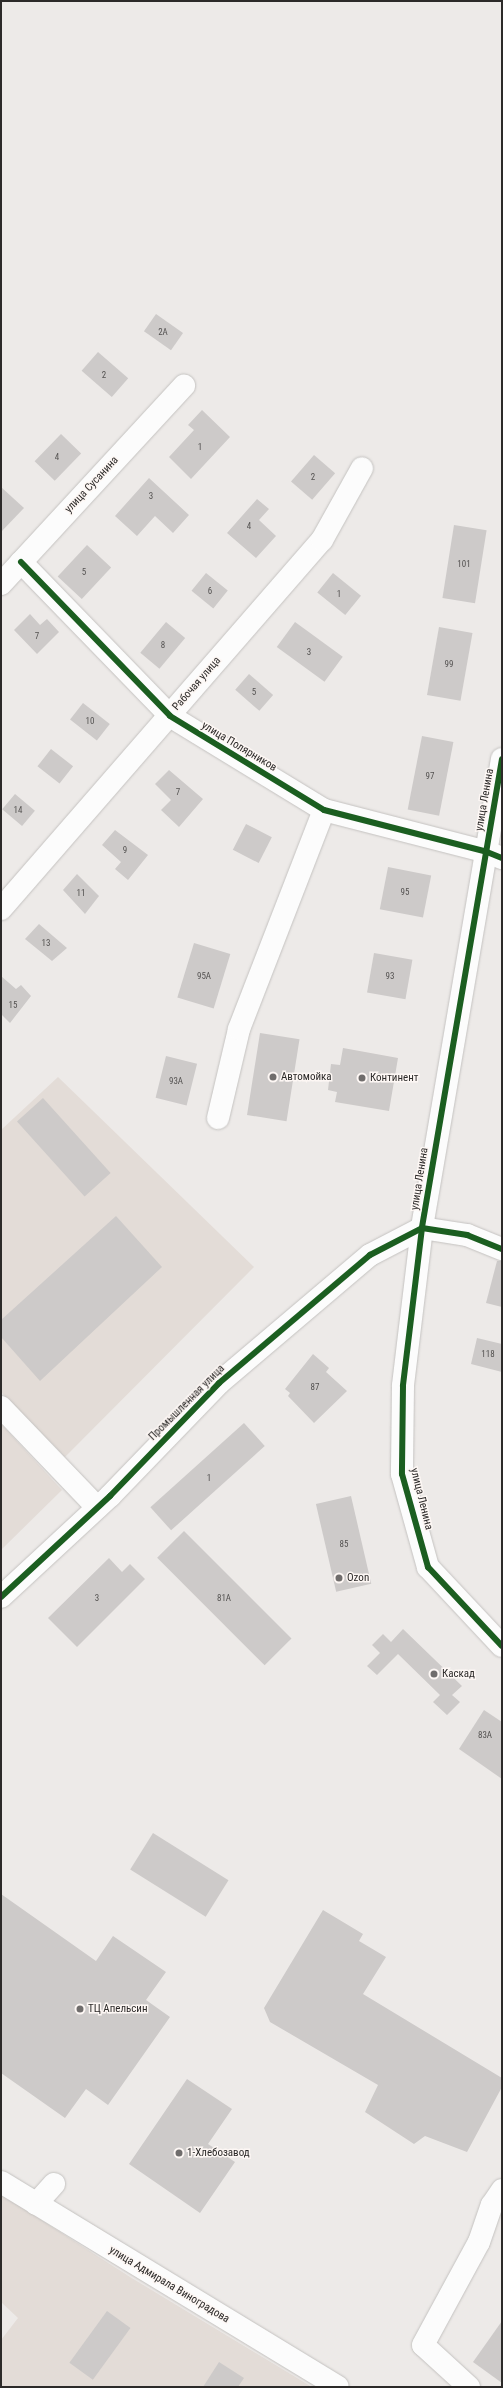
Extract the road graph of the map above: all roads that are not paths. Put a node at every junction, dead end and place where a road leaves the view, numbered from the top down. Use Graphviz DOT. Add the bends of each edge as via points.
graph roads {
  1 [pos="184,386"];
  2 [pos="362,468"];
  3 [pos="21,562"];
  4 [pos="1,584"];
  5 [pos="170,716"];
  6 [pos="502,759"];
  7 [pos="324,810"];
  8 [pos="494,855"];
  9 [pos="1,909"];
  10 [pos="218,1118"];
  11 [pos="422,1228"];
  12 [pos="502,1248"];
  13 [pos="1,1408"];
  14 [pos="97,1507"];
  15 [pos="1,1597"];
  16 [pos="502,1646"];
  17 [pos="1,2182"];
  18 [pos="54,2184"];
  19 [pos="502,2190"];
  20 [pos="36,2204"];
  21 [pos="338,2387"];
  22 [pos="469,2387"];
  1 -- 3 [label="street, улица Сусанина"];
  2 -- 5 [label="street, Рабочая улица" via="322,540"];
  3 -- 4 [label="street, улица Сусанина"];
  3 -- 5 [label="street, улица Полярников"];
  5 -- 7 [label="street, улица Полярников"];
  5 -- 9 [label="street, Рабочая улица"];
  6 -- 8 [label="street, улица Ленина"];
  7 -- 8 [label="street, улица Полярников"];
  7 -- 10 [label="street" via="239,1028"];
  8 -- 11 [label="street, улица Ленина"];
  11 -- 12 [label="street" via="467,1235"];
  11 -- 14 [label="street, Промышленная улица" via="370,1256 224,1378"];
  11 -- 16 [label="street, улица Ленина" via="403,1386 402,1474 428,1567"];
  13 -- 14 [label="street"];
  14 -- 15 [label="street, Промышленная улица"];
  17 -- 20 [label="street, улица Адмирала Виноградова"];
  18 -- 20 [label="street"];
  19 -- 22 [label="street" via="492,2206 479,2242 423,2345"];
  20 -- 21 [label="street, улица Адмирала Виноградова"];
}
